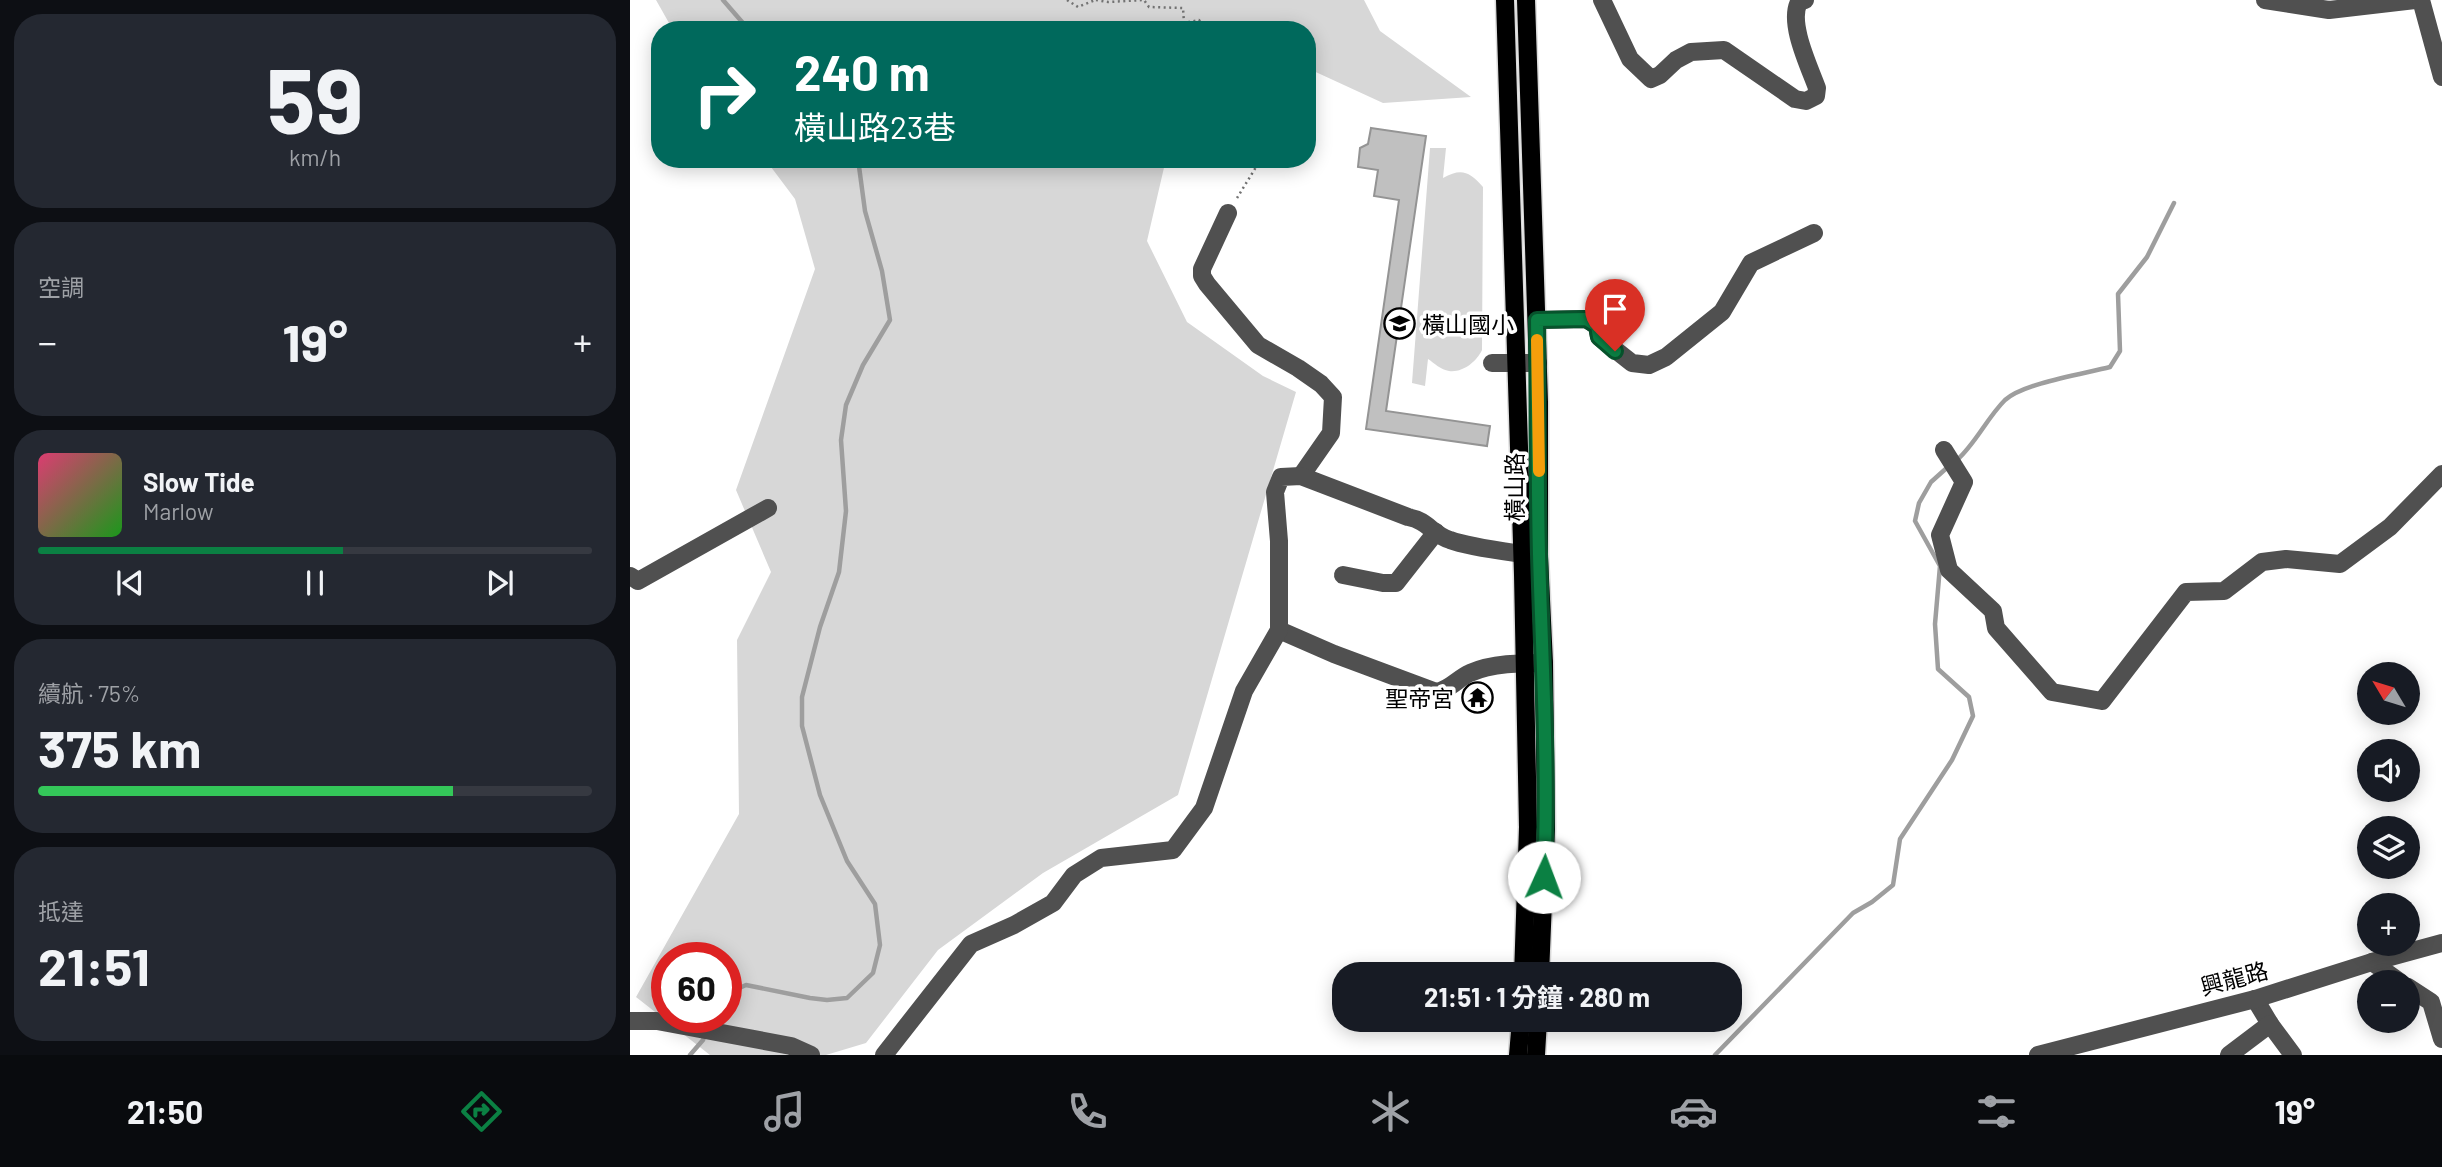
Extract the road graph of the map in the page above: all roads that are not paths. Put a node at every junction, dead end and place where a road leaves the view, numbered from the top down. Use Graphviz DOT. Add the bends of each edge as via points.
graph roads {
  1 [pos="1505,0"];
  2 [pos="1526,0"];
  3 [pos="1602,0"];
  4 [pos="1805,0"];
  5 [pos="2265,0"];
  6 [pos="2415,0"];
  7 [pos="2421,0"];
  8 [pos="2442,77"];
  9 [pos="1228,213"];
  10 [pos="1814,233"];
  11 [pos="1537,320"];
  12 [pos="1492,363"];
  13 [pos="1515,363"];
  14 [pos="1538,363"];
  15 [pos="1944,450"];
  16 [pos="2442,474"];
  17 [pos="1301,476"];
  18 [pos="768,508"];
  19 [pos="1436,532"];
  20 [pos="1530,555"];
  21 [pos="1343,575"];
  22 [pos="630,576"];
  23 [pos="1279,630"];
  24 [pos="1524,663"];
  25 [pos="1544,663"];
  26 [pos="2442,943"];
  27 [pos="1523,962"];
  28 [pos="1541,962"];
  29 [pos="2372,962"];
  30 [pos="2383,970"];
  31 [pos="2420,995"];
  32 [pos="2255,999"];
  33 [pos="2436,1006"];
  34 [pos="630,1021"];
  35 [pos="2270,1024"];
  36 [pos="1520,1032"];
  37 [pos="1537,1032"];
  38 [pos="2442,1039"];
  39 [pos="785,1050"];
  40 [pos="811,1055"];
  41 [pos="884,1055"];
  42 [pos="1518,1055"];
  43 [pos="1536,1055"];
  44 [pos="2038,1055"];
  45 [pos="2229,1055"];
  46 [pos="2293,1055"];
  1 -- 13 [label="main road, 橫山路"];
  2 -- 11 [label="main road, 橫山路"];
  3 -- 4 [label="street" via="1630,59 1651,79 1691,52 1724,50 1795,99 1806,101 1816,96 1817,88 1798,34 1795,11"];
  5 -- 6 [label="street" via="2329,10"];
  7 -- 8 [label="street"];
  9 -- 17 [label="street" via="1202,276 1258,345 1298,368 1333,397 1331,433"];
  10 -- 11 [label="street" via="1751,263 1722,312 1680,348 1649,365 1632,363 1615,351 1586,319"];
  11 -- 14 [label="main road, 橫山路"];
  12 -- 13 [label="street"];
  13 -- 14 [label="street"];
  13 -- 20 [label="main road, 橫山路"];
  14 -- 20 [label="main road, 橫山路"];
  15 -- 16 [label="street" via="1964,482 1940,535 1949,570 1993,611 1996,628 2052,692 2102,701 2186,592 2224,591 2262,562 2286,559 2340,564 2390,527"];
  17 -- 19 [label="street" via="1422,520"];
  17 -- 23 [label="street" via="1281,477 1275,492"];
  18 -- 22 [label="street" via="638,581"];
  19 -- 20 [label="street" via="1449,540"];
  19 -- 21 [label="street" via="1396,583"];
  20 -- 24 [label="main road, 橫山路"];
  20 -- 25 [label="main road, 橫山路"];
  23 -- 24 [label="street" via="1436,692 1471,673"];
  23 -- 41 [label="street" via="1244,691 1203,808 1173,850 1101,858 1074,876 1053,903 971,944"];
  24 -- 25 [label="street"];
  24 -- 27 [label="main road, 橫山路" via="1528,827"];
  25 -- 28 [label="main road, 橫山路" via="1546,829"];
  26 -- 29 [label="street, 興龍路"];
  29 -- 30 [label="street"];
  29 -- 32 [label="street, 興龍路"];
  31 -- 33 [label="street"];
  32 -- 35 [label="street"];
  32 -- 44 [label="street, 興龍路"];
  33 -- 38 [label="street"];
  34 -- 39 [label="street" via="657,1021"];
  35 -- 45 [label="street"];
  35 -- 46 [label="street"];
  36 -- 42 [label="main road"];
  37 -- 43 [label="main road"];
  39 -- 40 [label="street"];
}
